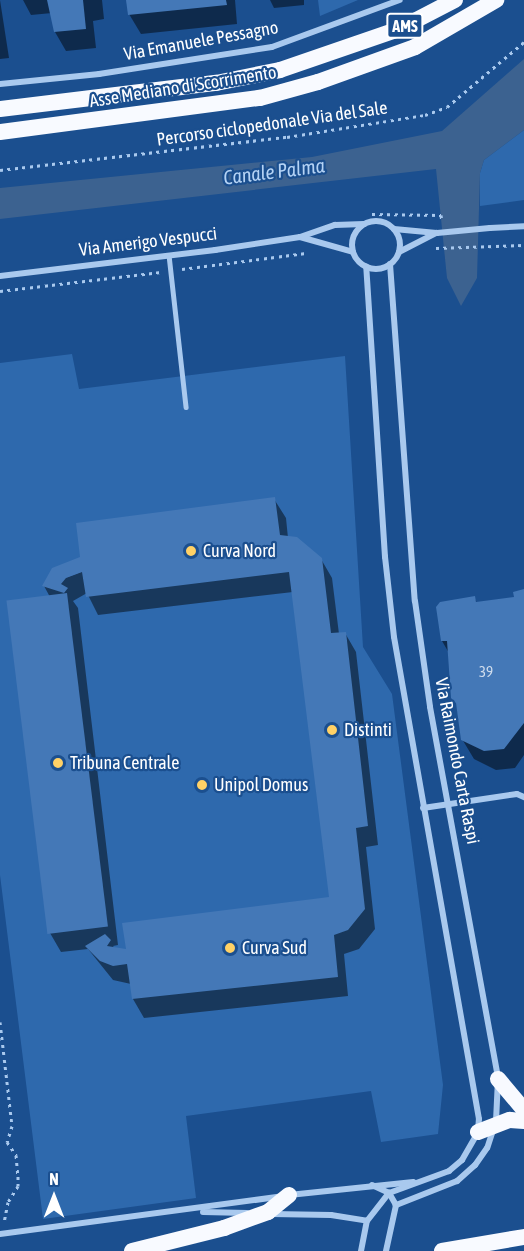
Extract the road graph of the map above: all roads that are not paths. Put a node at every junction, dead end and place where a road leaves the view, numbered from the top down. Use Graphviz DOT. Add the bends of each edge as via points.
graph roads {
  1 [pos="400,0"];
  2 [pos="455,0"];
  3 [pos="496,0"];
  4 [pos="0,84"];
  5 [pos="0,109"];
  6 [pos="0,132"];
  7 [pos="364,224"];
  8 [pos="524,226"];
  9 [pos="394,229"];
  10 [pos="437,233"];
  11 [pos="300,237"];
  12 [pos="353,252"];
  13 [pos="399,252"];
  14 [pos="169,255"];
  15 [pos="390,264"];
  16 [pos="366,267"];
  17 [pos="0,276"];
  18 [pos="186,407"];
  19 [pos="522,793"];
  20 [pos="450,805"];
  21 [pos="423,808"];
  22 [pos="498,1079"];
  23 [pos="524,1110"];
  24 [pos="524,1120"];
  25 [pos="486,1129"];
  26 [pos="417,1182"];
  27 [pos="370,1185"];
  28 [pos="389,1193"];
  29 [pos="289,1195"];
  30 [pos="396,1205"];
  31 [pos="187,1212"];
  32 [pos="263,1214"];
  33 [pos="367,1221"];
  34 [pos="0,1234"];
  35 [pos="524,1237"];
  36 [pos="132,1251"];
  37 [pos="361,1251"];
  38 [pos="386,1251"];
  39 [pos="441,1251"];
  1 -- 4 [label="street, Via Emanuele Pessagno" via="357,19 262,49"];
  2 -- 5 [label="highway, Asse Mediano di Scorrimento / AMS" via="399,29 280,70 216,83"];
  3 -- 6 [label="highway, Asse Mediano di Scorrimento" via="415,47 260,98"];
  7 -- 9 [label="street, Via Amerigo Vespucci" via="380,221"];
  7 -- 11 [label="street, Via Amerigo Vespucci" via="335,225"];
  7 -- 12 [label="street" via="354,236"];
  8 -- 10 [label="street, Via Amerigo Vespucci, bridge"];
  9 -- 10 [label="street, Via Amerigo Vespucci"];
  9 -- 13 [label="street"];
  10 -- 13 [label="street, Via Amerigo Vespucci"];
  11 -- 12 [label="street, Via Amerigo Vespucci"];
  11 -- 14 [label="street, Via Amerigo Vespucci"];
  12 -- 16 [label="street"];
  13 -- 15 [label="street, Via Amerigo Vespucci"];
  14 -- 17 [label="street, Via Amerigo Vespucci"];
  14 -- 18 [label="lane"];
  15 -- 16 [label="street" via="378,269"];
  15 -- 20 [label="street, Via Raimondo Carta Raspi" via="415,602 430,707"];
  16 -- 21 [label="street, Via Raimondo Carta Raspi" via="385,557"];
  19 -- 20 [label="street"];
  20 -- 21 [label="street"];
  20 -- 22 [label="street, Via Raimondo Carta Raspi"];
  21 -- 25 [label="street, Via Raimondo Carta Raspi"];
  22 -- 23 [label="highway"];
  22 -- 25 [label="street, Via Raimondo Carta Raspi"];
  24 -- 25 [label="highway" via="510,1120"];
  25 -- 26 [label="street, Via Raimondo Carta Raspi" via="462,1161 449,1171"];
  25 -- 30 [label="street, Via Raimondo Carta Raspi" via="487,1148 458,1181"];
  26 -- 27 [label="street"];
  26 -- 28 [label="street, Via Raimondo Carta Raspi"];
  27 -- 28 [label="street"];
  27 -- 29 [label="street"];
  28 -- 30 [label="street"];
  28 -- 33 [label="street"];
  29 -- 31 [label="street"];
  29 -- 32 [label="highway"];
  30 -- 38 [label="street"];
  31 -- 32 [label="street"];
  31 -- 34 [label="street"];
  32 -- 33 [label="street" via="332,1215"];
  32 -- 36 [label="highway"];
  33 -- 37 [label="street"];
  35 -- 39 [label="highway"];
}
